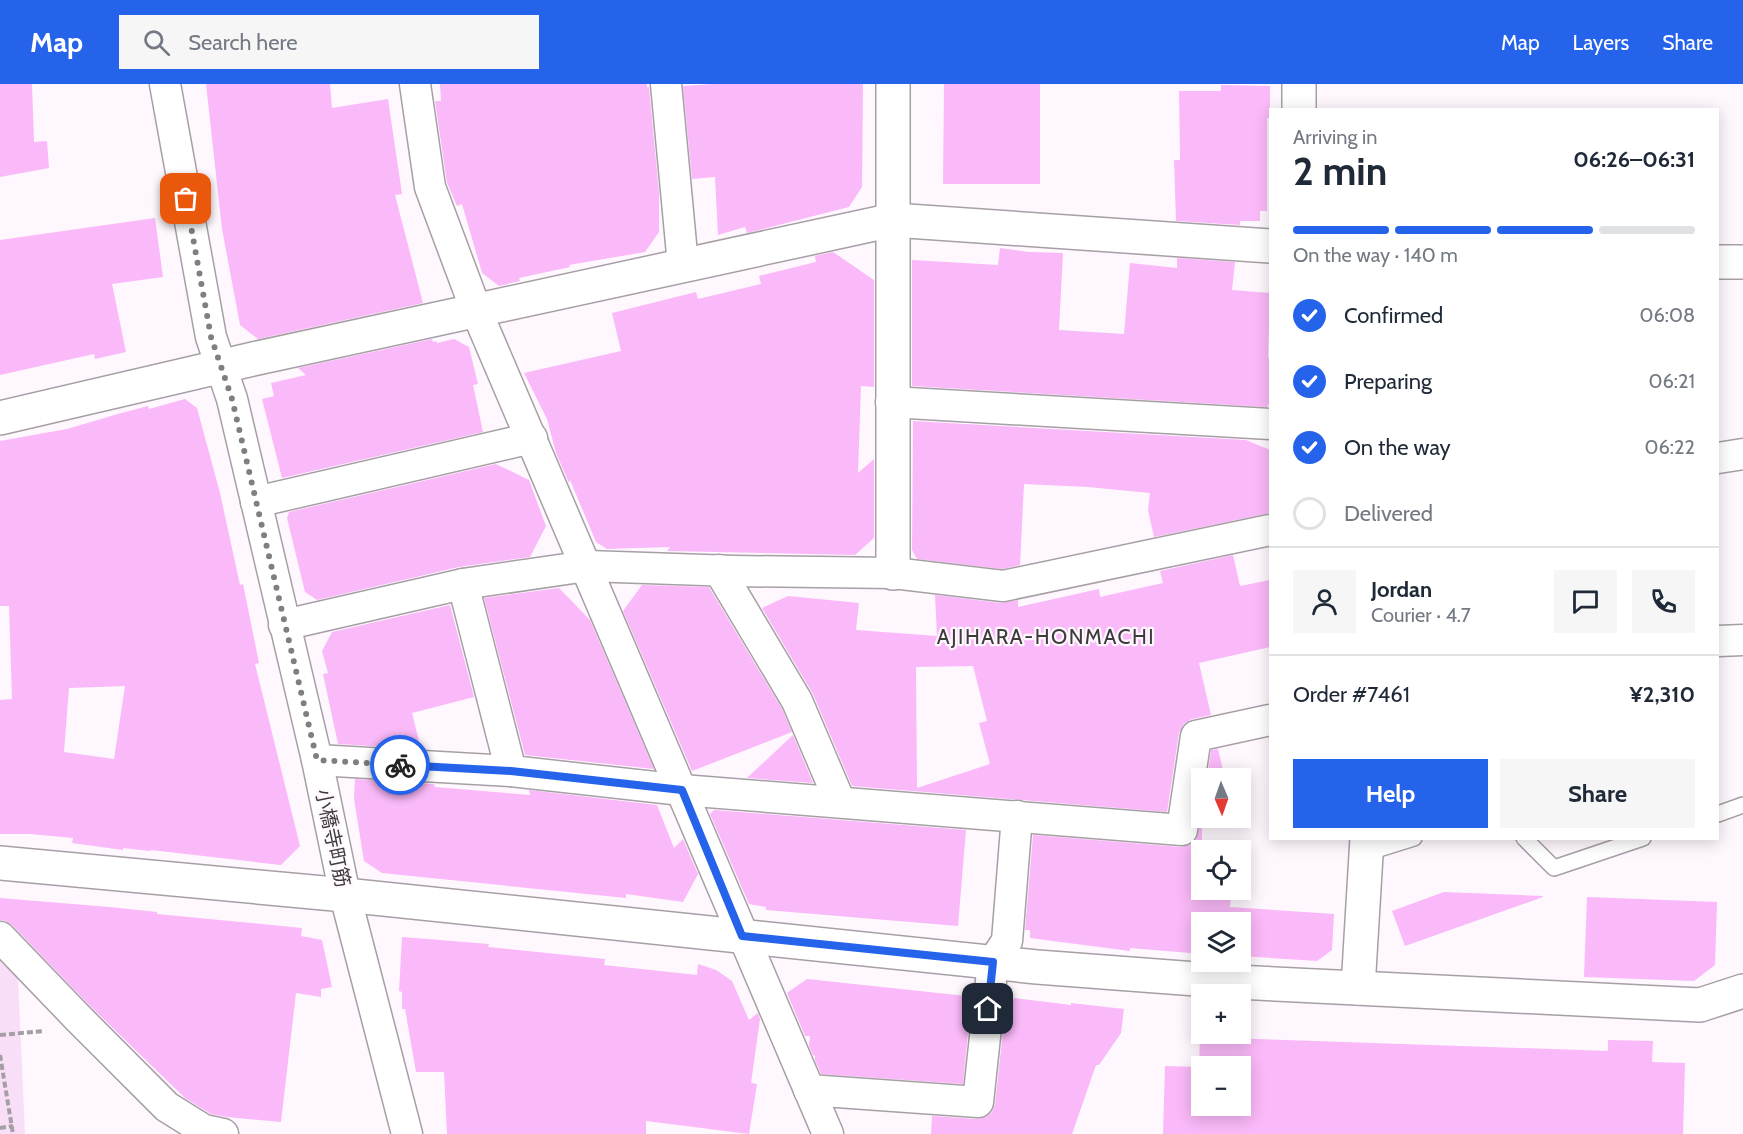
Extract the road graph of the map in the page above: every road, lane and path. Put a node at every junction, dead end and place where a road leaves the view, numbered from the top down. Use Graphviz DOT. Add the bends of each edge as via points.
graph roads {
  1 [pos="165,84"];
  2 [pos="415,84"];
  3 [pos="666,84"];
  4 [pos="893,84"];
  5 [pos="1299,84"];
  6 [pos="1299,108"];
  7 [pos="893,220"];
  8 [pos="1269,246"];
  9 [pos="1719,262"];
  10 [pos="1743,262"];
  11 [pos="683,265"];
  12 [pos="476,310"];
  13 [pos="221,367"];
  14 [pos="891,402"];
  15 [pos="0,418"];
  16 [pos="1269,424"];
  17 [pos="532,438"];
  18 [pos="1719,443"];
  19 [pos="1743,444"];
  20 [pos="1743,454"];
  21 [pos="1719,458"];
  22 [pos="256,502"];
  23 [pos="1269,530"];
  24 [pos="587,566"];
  25 [pos="719,570"];
  26 [pos="892,573"];
  27 [pos="463,584"];
  28 [pos="284,625"];
  29 [pos="1743,640"];
  30 [pos="1719,641"];
  31 [pos="1269,720"];
  32 [pos="317,760"];
  33 [pos="511,771"];
  34 [pos="682,790"];
  35 [pos="840,802"];
  36 [pos="1743,806"];
  37 [pos="1719,814"];
  38 [pos="1017,816"];
  39 [pos="1402,840"];
  40 [pos="1526,840"];
  41 [pos="1637,840"];
  42 [pos="1366,846"];
  43 [pos="0,862"];
  44 [pos="345,896"];
  45 [pos="742,936"];
  46 [pos="0,937"];
  47 [pos="993,962"];
  48 [pos="1358,988"];
  49 [pos="1743,991"];
  50 [pos="0,1055"];
  51 [pos="809,1090"];
  52 [pos="13,1126"];
  53 [pos="0,1128"];
  54 [pos="13,1134"];
  55 [pos="223,1134"];
  56 [pos="407,1134"];
  57 [pos="828,1134"];
  1 -- 13 [label="street, 小橋寺町筋" via="211,337"];
  2 -- 12 [label="street" via="430,187"];
  3 -- 11 [label="street"];
  4 -- 7 [label="street"];
  5 -- 6 [label="street"];
  7 -- 8 [label="street"];
  7 -- 11 [label="street"];
  7 -- 14 [label="street"];
  9 -- 10 [label="street"];
  11 -- 12 [label="street"];
  12 -- 13 [label="street"];
  12 -- 17 [label="street"];
  13 -- 15 [label="street"];
  13 -- 22 [label="street, 小橋寺町筋"];
  14 -- 16 [label="street"];
  14 -- 26 [label="street"];
  17 -- 22 [label="street"];
  17 -- 24 [label="street"];
  18 -- 19 [label="street"];
  20 -- 21 [label="street"];
  22 -- 28 [label="street, 小橋寺町筋"];
  23 -- 26 [label="street" via="1003,586"];
  24 -- 25 [label="street"];
  24 -- 27 [label="street"];
  24 -- 34 [label="street"];
  25 -- 26 [label="street"];
  25 -- 35 [label="street" via="797,701"];
  27 -- 28 [label="street"];
  27 -- 33 [label="street"];
  28 -- 32 [label="street, 小橋寺町筋"];
  29 -- 30 [label="street"];
  31 -- 38 [label="street" via="1196,736 1182,830"];
  32 -- 33 [label="street"];
  32 -- 44 [label="street, 小橋寺町筋"];
  33 -- 34 [label="street"];
  34 -- 35 [label="street"];
  34 -- 45 [label="street"];
  35 -- 38 [label="street"];
  36 -- 37 [label="lane"];
  38 -- 47 [label="street" via="1006,941"];
  39 -- 42 [label="lane"];
  40 -- 41 [label="lane" via="1554,868"];
  42 -- 48 [label="street"];
  43 -- 44 [label="street"];
  44 -- 45 [label="street"];
  44 -- 56 [label="street, 小橋寺町筋"];
  45 -- 47 [label="street"];
  45 -- 51 [label="street"];
  46 -- 55 [label="street" via="167,1107 204,1130"];
  47 -- 48 [label="street"];
  47 -- 51 [label="street" via="978,1102"];
  48 -- 49 [label="street" via="1700,1005"];
  50 -- 52 [label="path"];
  51 -- 57 [label="street"];
  52 -- 53 [label="path"];
  52 -- 54 [label="path"];
}
